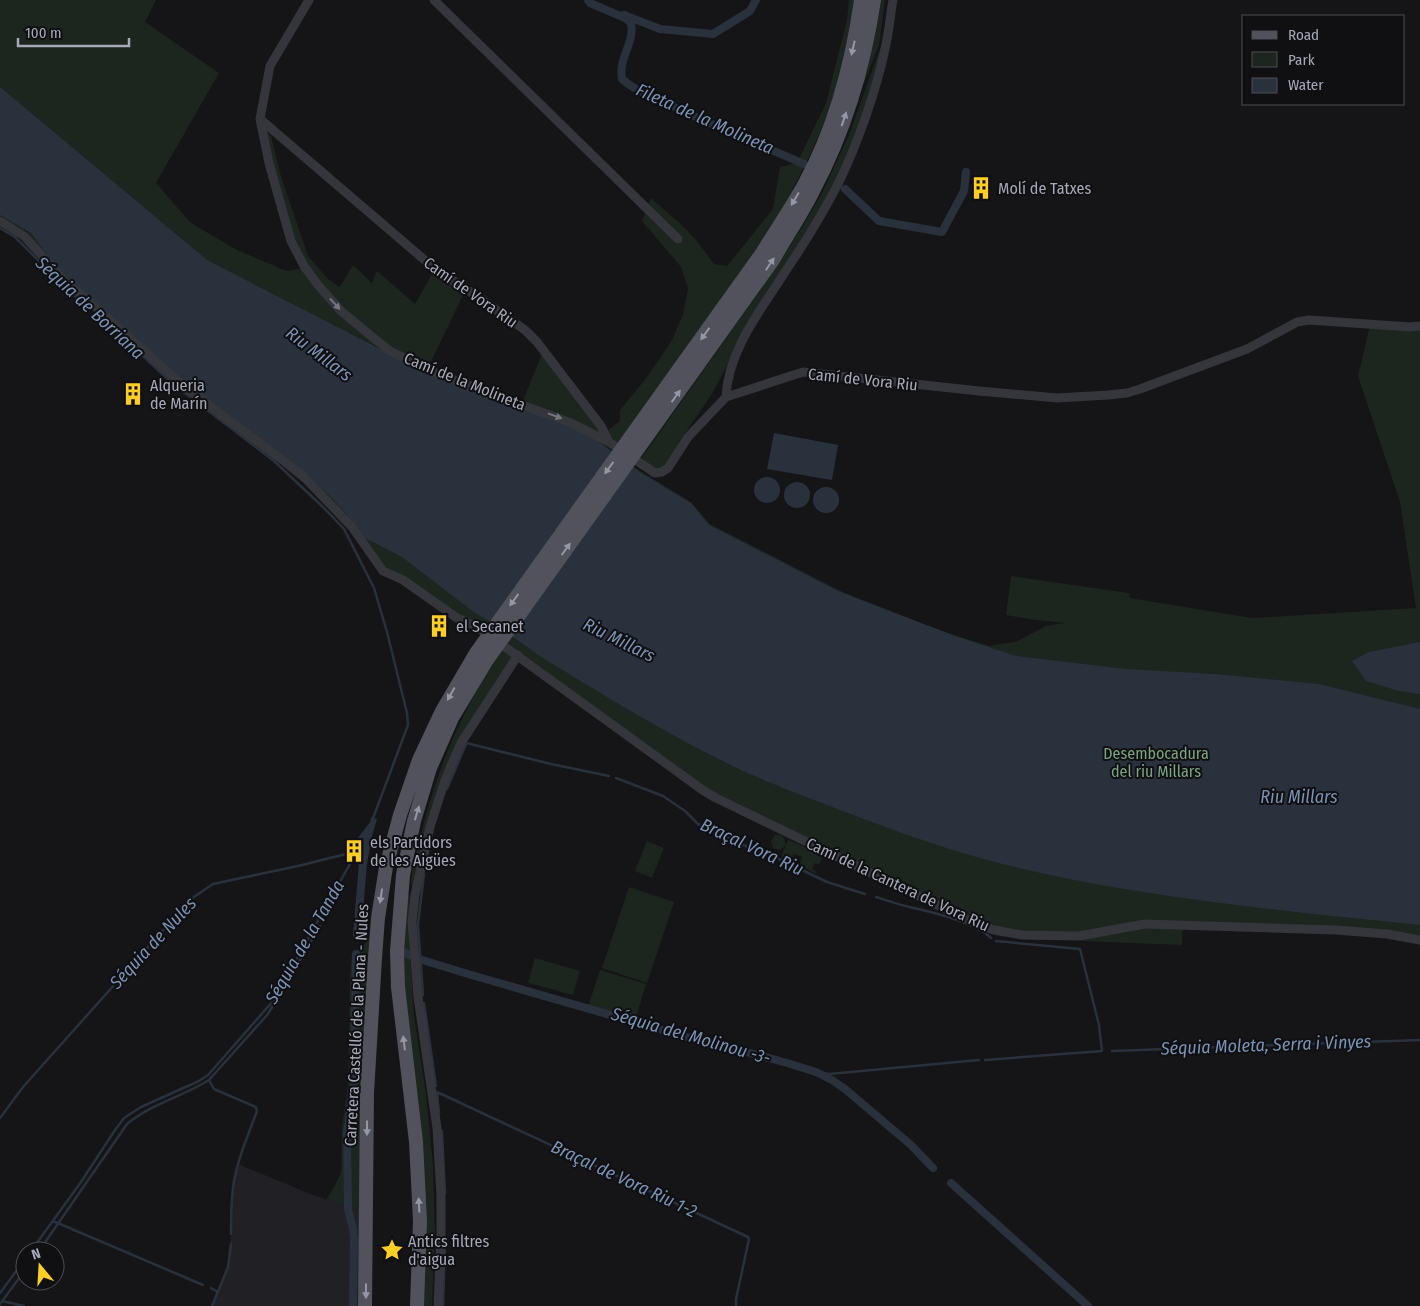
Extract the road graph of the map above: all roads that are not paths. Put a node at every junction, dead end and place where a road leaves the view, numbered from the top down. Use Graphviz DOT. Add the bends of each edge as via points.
graph roads {
  1 [pos="309,0"];
  2 [pos="434,0"];
  3 [pos="861,0"];
  4 [pos="874,0"];
  5 [pos="892,0"];
  6 [pos="260,119"];
  7 [pos="0,221"];
  8 [pos="678,239"];
  9 [pos="1420,326"];
  10 [pos="726,397"];
  11 [pos="643,432"];
  12 [pos="609,442"];
  13 [pos="518,655"];
  14 [pos="481,656"];
  15 [pos="1420,940"];
  16 [pos="365,1306"];
  17 [pos="417,1306"];
  18 [pos="438,1306"];
  1 -- 6 [label="street, Camí de la Molineta" via="270,66"];
  2 -- 8 [label="street"];
  3 -- 11 [label="main road, one-way" via="846,80 827,134 804,184"];
  11 -- 4 [label="main road, one-way" via="773,260 813,191 838,138 858,81"];
  5 -- 10 [label="street" via="885,49 872,96 838,184 810,236 737,351"];
  6 -- 12 [label="street, Camí de Vora Riu" via="434,268 525,330 601,426"];
  6 -- 12 [label="street, Camí de la Molineta, one-way" via="291,241 304,266 334,304 390,351 438,374 571,423"];
  7 -- 13 [label="street, Camí de la Cantera de Vora Riu" via="24,236 77,293 178,380 306,480 352,527 383,571 403,580"];
  9 -- 10 [label="street, Camí de Vora Riu" via="1297,322 1246,349 1128,393 1057,398 803,372"];
  10 -- 12 [label="street, Camí de Vora Riu" via="688,437 662,472 655,473"];
  11 -- 14 [label="main road, Carretera Castelló de la Plana - Nules"];
  13 -- 15 [label="street, Camí de la Cantera de Vora Riu" via="704,791 994,930 1022,935 1079,936 1145,924 1336,930"];
  13 -- 18 [label="street" via="461,743 445,780 430,827 415,895 412,922 418,997 437,1128 441,1196"];
  14 -- 16 [label="main road, Carretera Castelló de la Plana - Nules, one-way" via="442,710 419,760 386,867 374,958 367,1093"];
  17 -- 14 [label="main road, Carretera Castelló de la Plana - Nules, one-way" via="420,1221 416,1142 398,987 402,884 414,821 430,768"];
}
